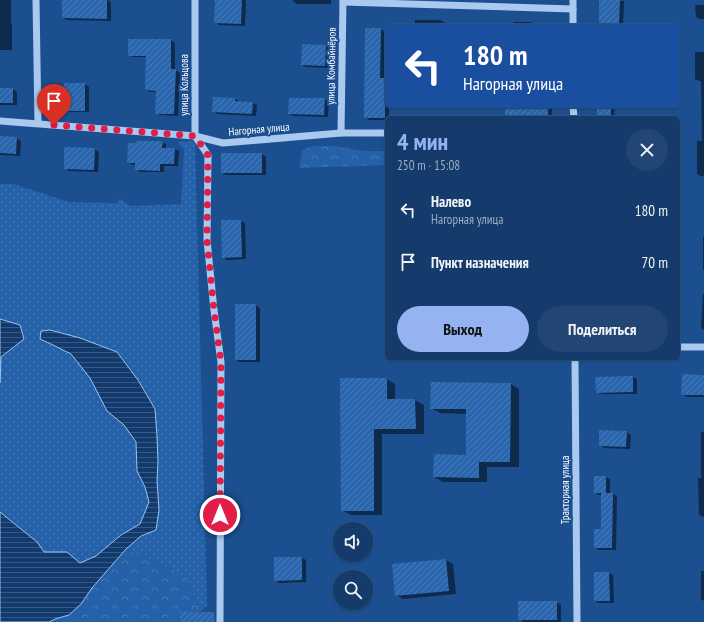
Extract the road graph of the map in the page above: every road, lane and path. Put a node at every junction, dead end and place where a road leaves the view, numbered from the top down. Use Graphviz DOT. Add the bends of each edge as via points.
graph roads {
  1 [pos="36,0"];
  2 [pos="195,0"];
  3 [pos="573,0"];
  4 [pos="343,1"];
  5 [pos="573,9"];
  6 [pos="573,24"];
  7 [pos="0,121"];
  8 [pos="38,123"];
  9 [pos="341,133"];
  10 [pos="385,133"];
  11 [pos="195,136"];
  12 [pos="680,347"];
  13 [pos="704,347"];
  14 [pos="575,360"];
  15 [pos="220,622"];
  16 [pos="577,622"];
  1 -- 8 [label="street"];
  2 -- 11 [label="street, улица Кольцова"];
  3 -- 5 [label="street"];
  4 -- 5 [label="street"];
  4 -- 9 [label="street, улица Комбайнёров"];
  5 -- 6 [label="street"];
  7 -- 8 [label="street, Нагорная улица"];
  8 -- 11 [label="street, Нагорная улица"];
  9 -- 10 [label="street, Нагорная улица"];
  9 -- 11 [label="street, Нагорная улица" via="223,143"];
  11 -- 15 [label="street" via="208,155 207,240 221,362"];
  12 -- 13 [label="street"];
  14 -- 16 [label="street, Тракторная улица"];
}
